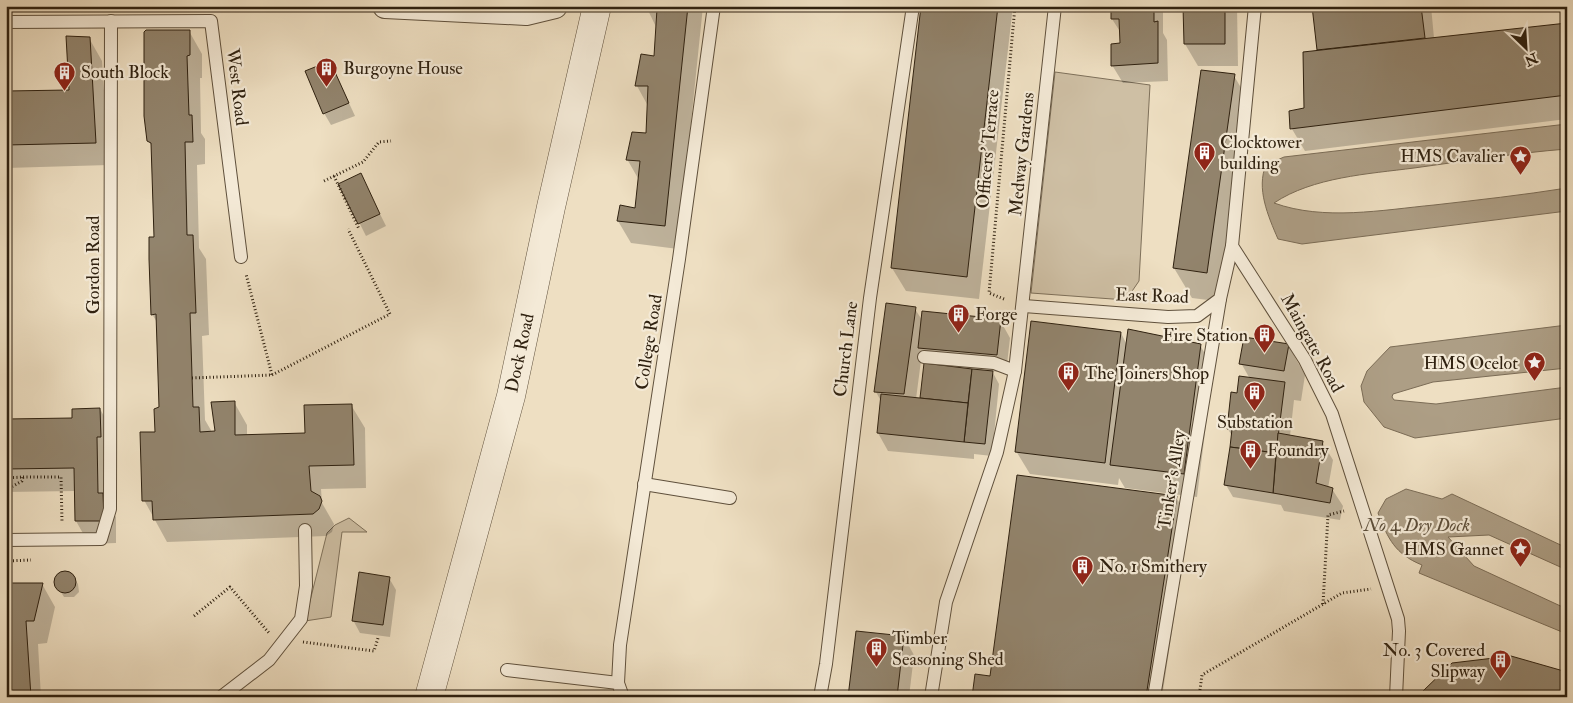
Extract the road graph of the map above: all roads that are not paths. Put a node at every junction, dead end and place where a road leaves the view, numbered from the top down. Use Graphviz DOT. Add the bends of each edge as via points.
graph roads {
  1 [pos="385,6"];
  2 [pos="555,6"];
  3 [pos="597,6"];
  4 [pos="714,6"];
  5 [pos="913,6"];
  6 [pos="1055,6"];
  7 [pos="1255,6"];
  8 [pos="466,8"];
  9 [pos="110,21"];
  10 [pos="6,22"];
  11 [pos="1232,246"];
  12 [pos="241,257"];
  13 [pos="1220,299"];
  14 [pos="1024,306"];
  15 [pos="924,357"];
  16 [pos="1015,371"];
  17 [pos="644,484"];
  18 [pos="730,498"];
  19 [pos="305,530"];
  20 [pos="6,540"];
  21 [pos="507,670"];
  22 [pos="618,683"];
  23 [pos="220,697"];
  24 [pos="429,697"];
  25 [pos="623,697"];
  26 [pos="820,697"];
  27 [pos="931,697"];
  28 [pos="1154,697"];
  29 [pos="1396,697"];
  1 -- 8 [label="street"];
  2 -- 8 [label="street" via="526,13"];
  3 -- 24 [label="street, Dock Road" via="511,396"];
  4 -- 17 [label="lane, College Road"];
  5 -- 26 [label="lane, Church Lane" via="870,298 828,654"];
  6 -- 14 [label="lane, Medway Gardens"];
  7 -- 11 [label="lane"];
  9 -- 10 [label="lane"];
  9 -- 12 [label="lane, West Road" via="211,21"];
  9 -- 20 [label="lane, Gordon Road" via="110,510 101,539"];
  11 -- 13 [label="lane"];
  11 -- 29 [label="lane, Maingate Road" via="1275,309 1332,414 1389,587 1399,631"];
  13 -- 14 [label="lane, East Road" via="1197,316 1168,318"];
  13 -- 28 [label="lane, Tinker's Alley"];
  14 -- 16 [label="lane, Medway Gardens"];
  15 -- 16 [label="lane" via="994,363"];
  16 -- 27 [label="lane, Medway Gardens" via="996,452 946,602"];
  17 -- 18 [label="lane"];
  17 -- 22 [label="lane, College Road" via="620,645"];
  19 -- 23 [label="lane" via="306,586 301,620 269,660"];
  21 -- 22 [label="lane"];
  22 -- 25 [label="lane"];
}
